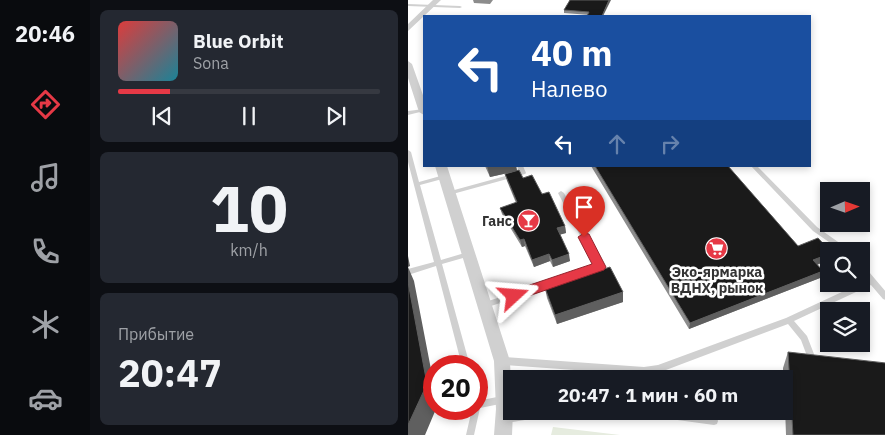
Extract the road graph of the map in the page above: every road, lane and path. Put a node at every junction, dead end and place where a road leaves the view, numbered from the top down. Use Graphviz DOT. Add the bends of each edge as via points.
graph roads {
  1 [pos="437,0"];
  2 [pos="408,6"];
  3 [pos="430,7"];
  4 [pos="460,7"];
  5 [pos="422,16"];
  6 [pos="408,29"];
  7 [pos="408,64"];
  8 [pos="423,108"];
  9 [pos="423,111"];
  10 [pos="408,114"];
  11 [pos="408,152"];
  12 [pos="520,167"];
  13 [pos="755,167"];
  14 [pos="443,172"];
  15 [pos="417,184"];
  16 [pos="449,193"];
  17 [pos="562,193"];
  18 [pos="833,242"];
  19 [pos="468,254"];
  20 [pos="438,263"];
  21 [pos="408,272"];
  22 [pos="870,279"];
  23 [pos="872,282"];
  24 [pos="886,298"];
  25 [pos="485,305"];
  26 [pos="790,320"];
  27 [pos="810,354"];
  28 [pos="463,355"];
  29 [pos="502,361"];
  30 [pos="503,380"];
  31 [pos="503,399"];
  32 [pos="488,403"];
  33 [pos="473,420"];
  34 [pos="504,420"];
  35 [pos="707,420"];
  36 [pos="714,421"];
  37 [pos="470,435"];
  38 [pos="503,435"];
  1 -- 3 [label="street"];
  2 -- 3 [label="lane"];
  3 -- 4 [label="lane"];
  3 -- 5 [label="street"];
  5 -- 6 [label="street"];
  7 -- 8 [label="street"];
  9 -- 10 [label="lane"];
  11 -- 15 [label="lane"];
  12 -- 16 [label="lane" via="523,173"];
  13 -- 18 [label="lane" via="815,230"];
  14 -- 15 [label="lane"];
  14 -- 16 [label="street"];
  15 -- 20 [label="lane"];
  16 -- 19 [label="street"];
  17 -- 25 [label="lane" via="600,267"];
  19 -- 20 [label="lane"];
  19 -- 25 [label="street"];
  20 -- 21 [label="lane"];
  20 -- 28 [label="lane"];
  22 -- 23 [label="lane"];
  23 -- 24 [label="lane"];
  23 -- 26 [label="lane"];
  25 -- 29 [label="street"];
  26 -- 27 [label="lane" via="804,338"];
  26 -- 29 [label="lane" via="677,363 644,371"];
  29 -- 30 [label="street"];
  31 -- 32 [label="lane"];
  33 -- 37 [label="lane"];
  34 -- 38 [label="street"];
  35 -- 36 [label="lane"];
}
